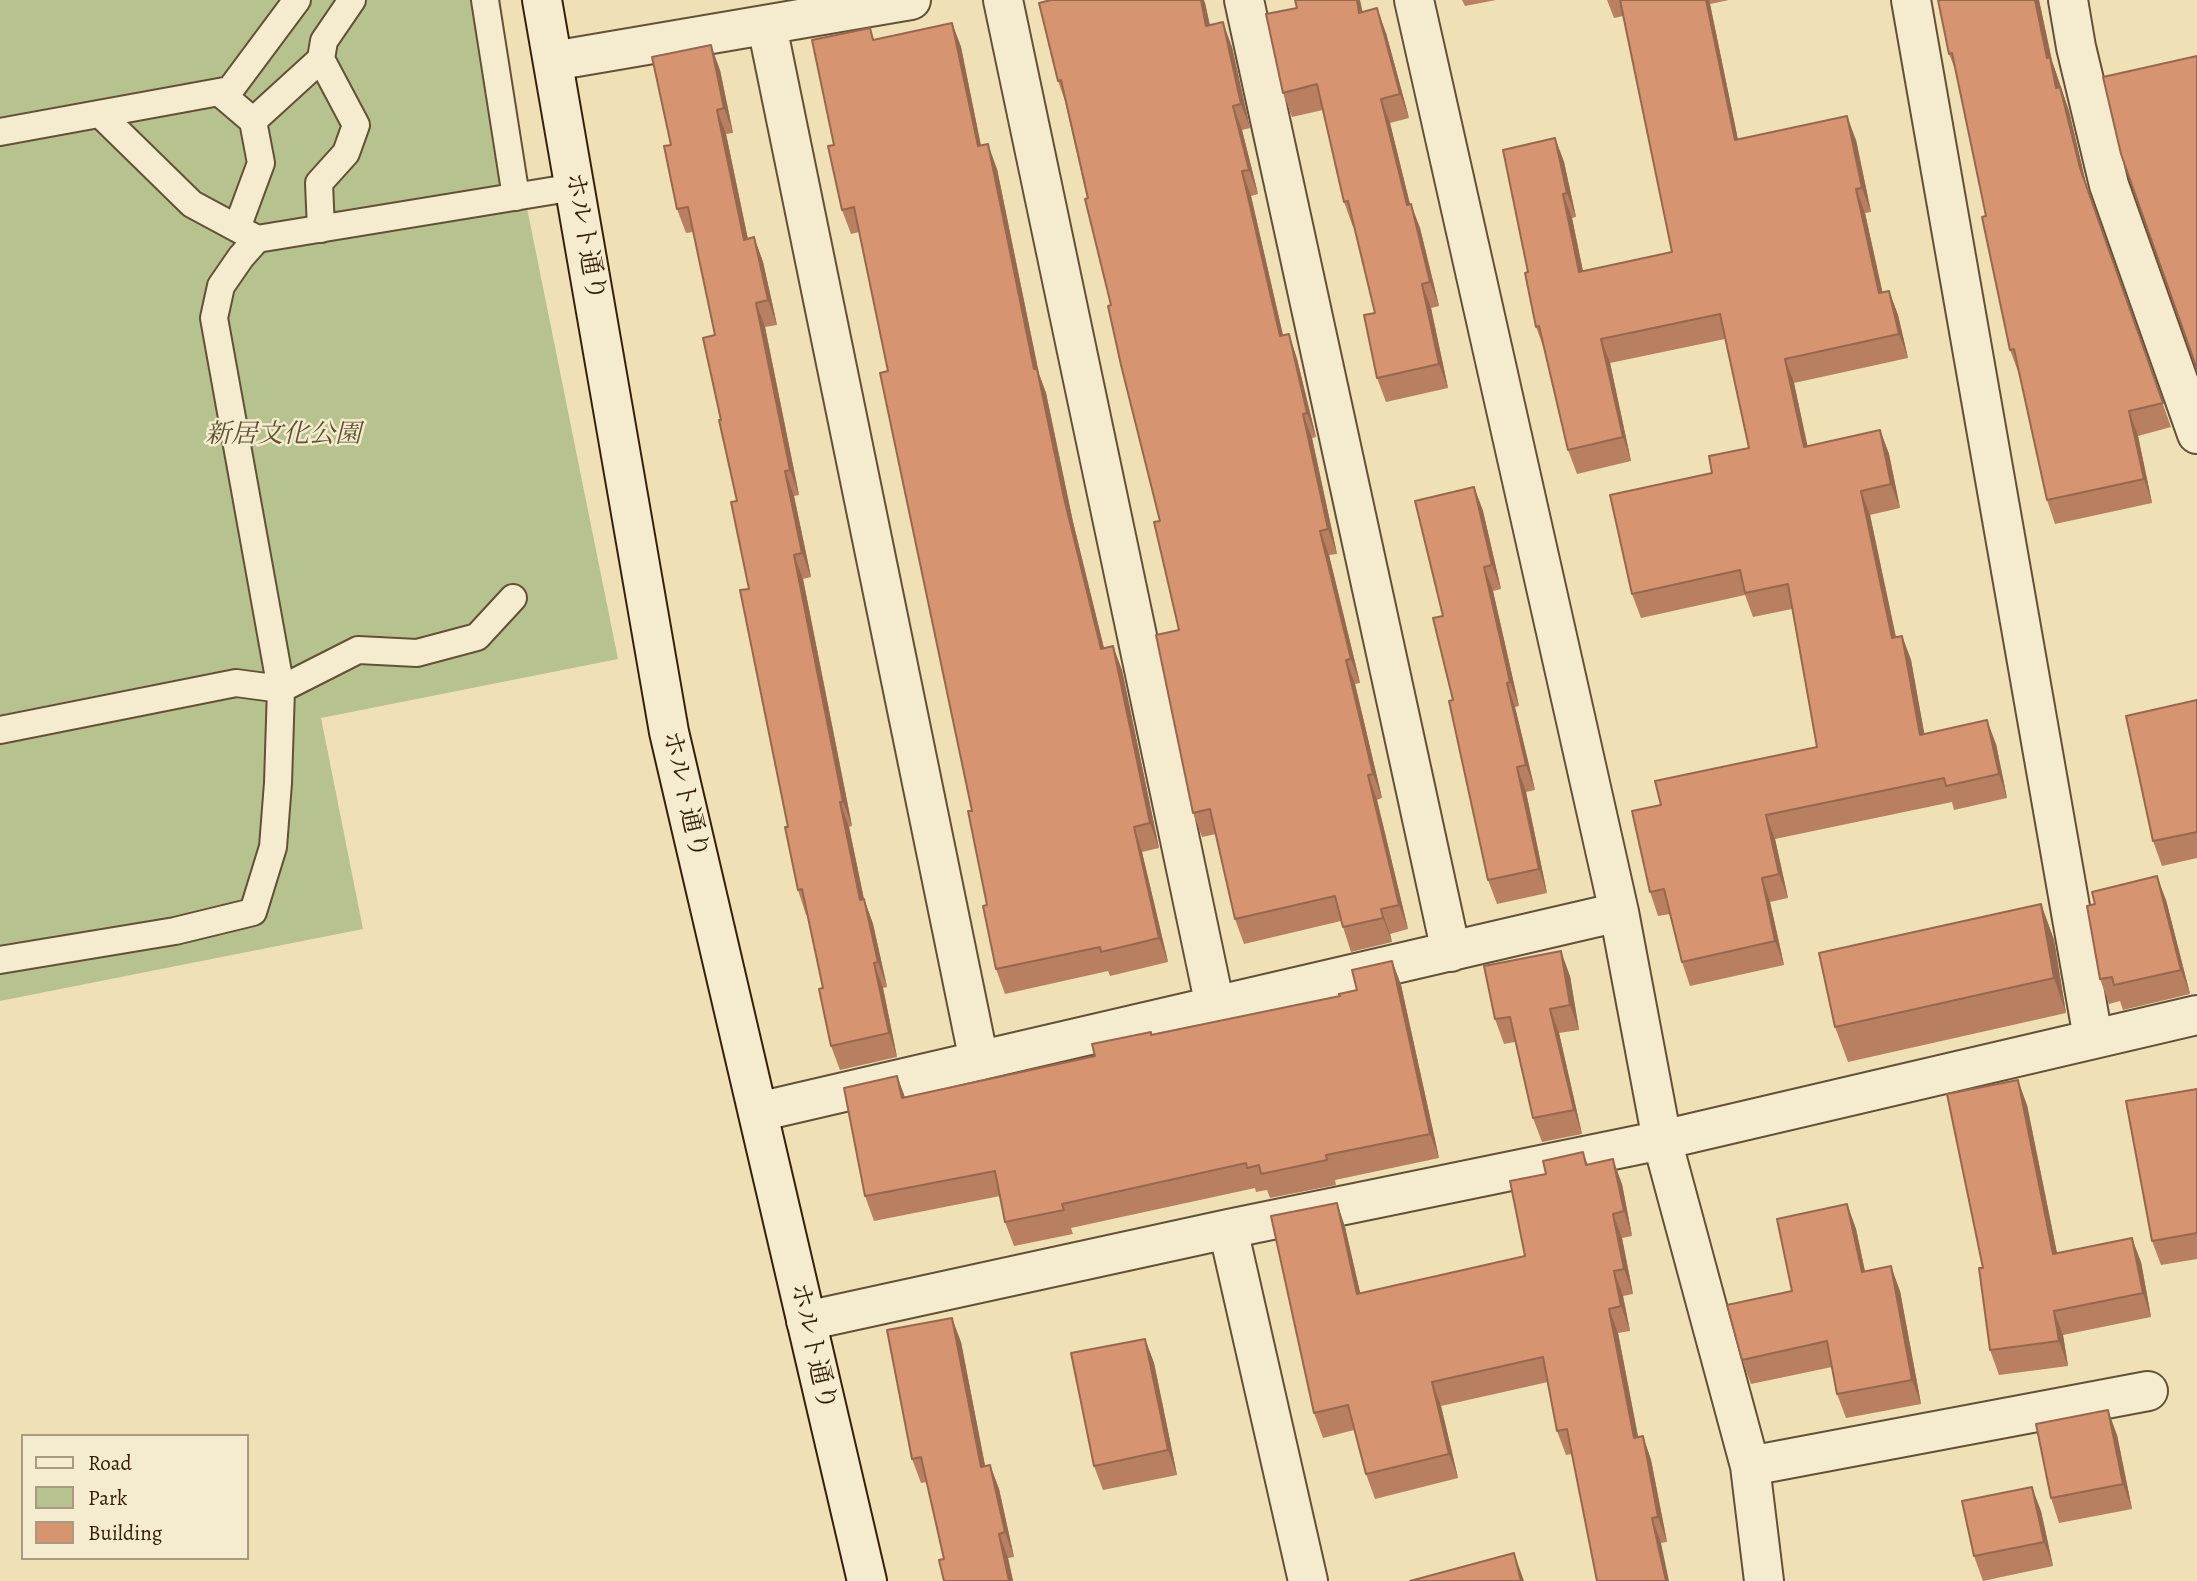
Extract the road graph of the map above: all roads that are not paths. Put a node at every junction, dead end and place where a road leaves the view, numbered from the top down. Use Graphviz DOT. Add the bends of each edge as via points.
graph roads {
  1 [pos="297,0"];
  2 [pos="352,0"];
  3 [pos="485,0"];
  4 [pos="542,0"];
  5 [pos="911,0"];
  6 [pos="1003,0"];
  7 [pos="1244,0"];
  8 [pos="1415,0"];
  9 [pos="1910,0"];
  10 [pos="2068,0"];
  11 [pos="767,26"];
  12 [pos="321,59"];
  13 [pos="553,61"];
  14 [pos="219,92"];
  15 [pos="100,114"];
  16 [pos="253,121"];
  17 [pos="0,132"];
  18 [pos="575,187"];
  19 [pos="516,197"];
  20 [pos="321,229"];
  21 [pos="247,233"];
  22 [pos="2197,434"];
  23 [pos="513,598"];
  24 [pos="281,689"];
  25 [pos="0,730"];
  26 [pos="1619,912"];
  27 [pos="1451,952"];
  28 [pos="0,960"];
  29 [pos="1215,1006"];
  30 [pos="2197,1015"];
  31 [pos="2093,1038"];
  32 [pos="979,1061"];
  33 [pos="758,1112"];
  34 [pos="1662,1140"];
  35 [pos="1228,1229"];
  36 [pos="806,1321"];
  37 [pos="2148,1391"];
  38 [pos="1750,1466"];
  39 [pos="867,1581"];
  40 [pos="1308,1581"];
  41 [pos="1764,1581"];
  1 -- 14 [label="lane" via="230,90"];
  2 -- 12 [label="lane" via="324,41"];
  3 -- 19 [label="lane"];
  4 -- 13 [label="street, ホルト通り"];
  5 -- 11 [label="street"];
  6 -- 29 [label="street"];
  7 -- 27 [label="street"];
  8 -- 26 [label="street"];
  9 -- 31 [label="street"];
  10 -- 22 [label="street" via="2109,185"];
  11 -- 13 [label="street"];
  11 -- 32 [label="street"];
  12 -- 16 [label="lane"];
  12 -- 20 [label="lane" via="356,125 346,153 319,183"];
  13 -- 18 [label="street, ホルト通り"];
  14 -- 15 [label="lane"];
  14 -- 16 [label="lane"];
  15 -- 17 [label="lane"];
  15 -- 21 [label="lane" via="192,204"];
  16 -- 21 [label="lane" via="261,163"];
  18 -- 19 [label="lane"];
  18 -- 33 [label="street, ホルト通り" via="669,732"];
  19 -- 20 [label="lane"];
  20 -- 21 [label="lane"];
  21 -- 24 [label="lane" via="240,257 221,286 214,318"];
  23 -- 24 [label="lane" via="477,636 417,653 358,650"];
  24 -- 25 [label="lane" via="236,683"];
  24 -- 28 [label="lane" via="273,847 254,912 176,931"];
  26 -- 27 [label="street"];
  26 -- 34 [label="street"];
  27 -- 29 [label="street"];
  29 -- 32 [label="street"];
  30 -- 31 [label="street"];
  31 -- 34 [label="street"];
  32 -- 33 [label="street"];
  33 -- 36 [label="street, ホルト通り"];
  34 -- 35 [label="street"];
  34 -- 38 [label="street"];
  35 -- 36 [label="street"];
  35 -- 40 [label="street"];
  36 -- 39 [label="street, ホルト通り"];
  37 -- 38 [label="street"];
  38 -- 41 [label="street"];
}
